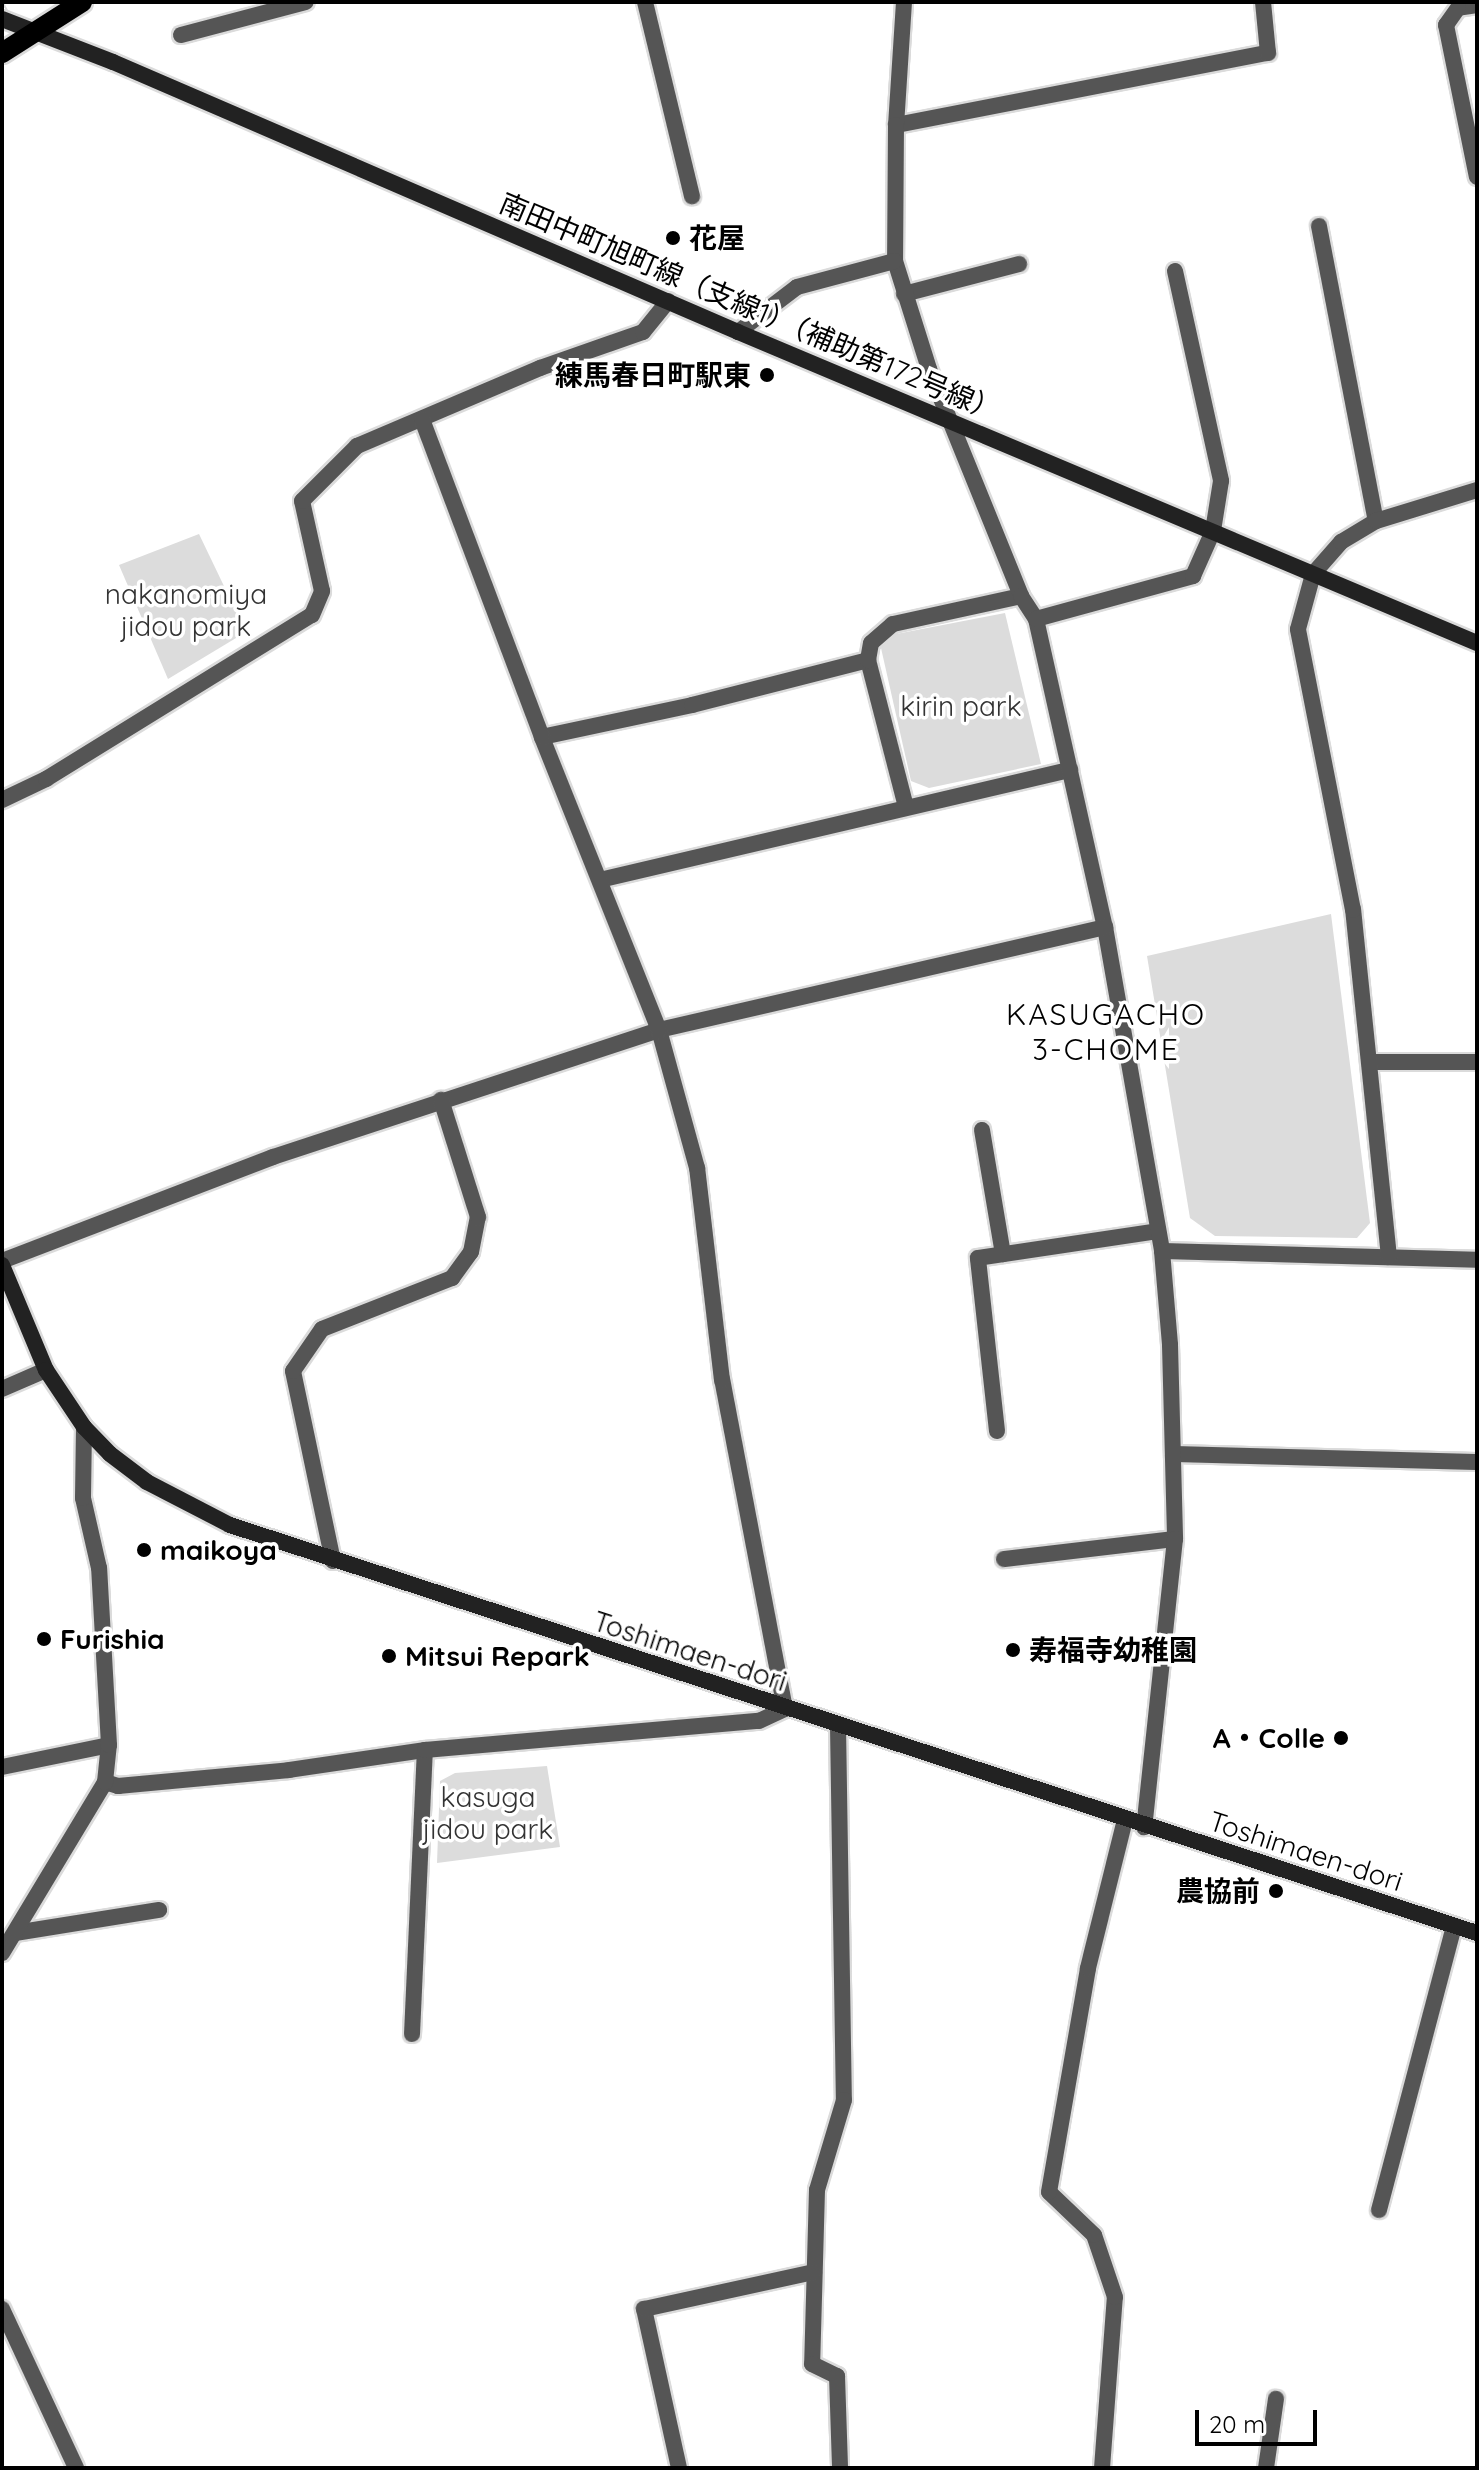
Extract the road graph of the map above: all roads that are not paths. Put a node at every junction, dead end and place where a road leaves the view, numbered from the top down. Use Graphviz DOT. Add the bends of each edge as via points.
graph roads {
  1 [pos="82,2"];
  2 [pos="306,2"];
  3 [pos="645,2"];
  4 [pos="904,2"];
  5 [pos="1263,2"];
  6 [pos="1477,5"];
  7 [pos="2,19"];
  8 [pos="31,31"];
  9 [pos="181,35"];
  10 [pos="2,53"];
  11 [pos="896,125"];
  12 [pos="1477,177"];
  13 [pos="692,196"];
  14 [pos="1319,226"];
  15 [pos="895,261"];
  16 [pos="1019,264"];
  17 [pos="1175,271"];
  18 [pos="904,294"];
  19 [pos="668,301"];
  20 [pos="738,332"];
  21 [pos="422,420"];
  22 [pos="953,422"];
  23 [pos="1477,490"];
  24 [pos="1376,521"];
  25 [pos="1213,531"];
  26 [pos="1313,574"];
  27 [pos="1021,596"];
  28 [pos="1036,619"];
  29 [pos="1477,643"];
  30 [pos="868,660"];
  31 [pos="542,737"];
  32 [pos="1070,770"];
  33 [pos="2,800"];
  34 [pos="906,807"];
  35 [pos="600,880"];
  36 [pos="1105,927"];
  37 [pos="659,1030"];
  38 [pos="1370,1062"];
  39 [pos="1477,1062"];
  40 [pos="441,1100"];
  41 [pos="982,1130"];
  42 [pos="1158,1231"];
  43 [pos="1162,1251"];
  44 [pos="1003,1254"];
  45 [pos="1389,1257"];
  46 [pos="1477,1260"];
  47 [pos="2,1263"];
  48 [pos="46,1370"];
  49 [pos="2,1389"];
  50 [pos="84,1427"];
  51 [pos="997,1431"];
  52 [pos="1173,1454"];
  53 [pos="1477,1462"];
  54 [pos="1175,1539"];
  55 [pos="1004,1559"];
  56 [pos="333,1561"];
  57 [pos="785,1709"];
  58 [pos="838,1726"];
  59 [pos="109,1745"];
  60 [pos="425,1750"];
  61 [pos="2,1767"];
  62 [pos="105,1782"];
  63 [pos="1125,1820"];
  64 [pos="1144,1827"];
  65 [pos="159,1910"];
  66 [pos="1454,1926"];
  67 [pos="15,1933"];
  68 [pos="1477,1933"];
  69 [pos="2,1953"];
  70 [pos="412,2034"];
  71 [pos="1379,2210"];
  72 [pos="814,2272"];
  73 [pos="2,2309"];
  74 [pos="1276,2399"];
  75 [pos="76,2468"];
  76 [pos="679,2468"];
  77 [pos="840,2468"];
  78 [pos="1102,2468"];
  79 [pos="1266,2468"];
  1 -- 8 [label="main road"];
  2 -- 9 [label="street"];
  3 -- 13 [label="street"];
  4 -- 11 [label="street"];
  5 -- 11 [label="street" via="1268,53"];
  6 -- 12 [label="street" via="1458,8 1446,25"];
  7 -- 8 [label="street, 南田中町旭町線（支線1）（補助第172号線）"];
  8 -- 10 [label="main road"];
  8 -- 19 [label="street, 南田中町旭町線（支線1）（補助第172号線）"];
  11 -- 15 [label="street"];
  14 -- 24 [label="street"];
  15 -- 18 [label="street"];
  15 -- 20 [label="street" via="797,287"];
  16 -- 18 [label="street"];
  17 -- 25 [label="street" via="1221,481"];
  18 -- 22 [label="street"];
  19 -- 20 [label="street, 南田中町旭町線（支線1）（補助第172号線）"];
  19 -- 21 [label="street" via="643,332 540,368"];
  20 -- 22 [label="street, 南田中町旭町線（支線1）（補助第172号線）"];
  21 -- 31 [label="street"];
  21 -- 33 [label="street" via="357,446 302,501 322,591 312,615 46,779"];
  22 -- 25 [label="street, 南田中町旭町線（支線1）（補助第172号線）"];
  22 -- 27 [label="street"];
  23 -- 24 [label="street"];
  24 -- 26 [label="street" via="1341,542"];
  25 -- 26 [label="street, 南田中町旭町線（支線1）（補助第172号線）"];
  25 -- 28 [label="street" via="1193,576"];
  26 -- 29 [label="street, 南田中町旭町線（支線1）（補助第172号線）"];
  26 -- 38 [label="street" via="1298,629 1353,910"];
  27 -- 28 [label="street"];
  27 -- 30 [label="street" via="893,624 871,643"];
  28 -- 32 [label="street"];
  30 -- 31 [label="street"];
  30 -- 34 [label="street"];
  31 -- 35 [label="street"];
  32 -- 34 [label="street"];
  32 -- 36 [label="street"];
  34 -- 35 [label="street"];
  35 -- 37 [label="street"];
  36 -- 37 [label="street"];
  36 -- 42 [label="street"];
  37 -- 40 [label="street"];
  37 -- 57 [label="street" via="697,1168 722,1380"];
  38 -- 39 [label="street"];
  38 -- 45 [label="street"];
  40 -- 47 [label="street" via="273,1157"];
  40 -- 56 [label="street" via="478,1217 471,1252 452,1278 322,1329 293,1371"];
  41 -- 44 [label="street"];
  42 -- 43 [label="street"];
  42 -- 44 [label="street"];
  43 -- 45 [label="street"];
  43 -- 52 [label="street"];
  44 -- 51 [label="street" via="978,1258"];
  45 -- 46 [label="street"];
  47 -- 48 [label="street, Toshimaen-dori"];
  48 -- 49 [label="street"];
  48 -- 50 [label="street, Toshimaen-dori"];
  50 -- 56 [label="street, Toshimaen-dori" via="147,1482 230,1525"];
  50 -- 59 [label="street" via="83,1498 99,1568"];
  52 -- 53 [label="street"];
  52 -- 54 [label="street"];
  54 -- 55 [label="street"];
  54 -- 64 [label="street"];
  56 -- 57 [label="street, Toshimaen-dori"];
  57 -- 58 [label="street, Toshimaen-dori"];
  57 -- 60 [label="street" via="759,1721"];
  58 -- 63 [label="street, Toshimaen-dori"];
  58 -- 72 [label="street" via="844,2100 817,2190"];
  59 -- 61 [label="street"];
  59 -- 62 [label="street"];
  60 -- 62 [label="street" via="289,1770 118,1786"];
  60 -- 70 [label="street"];
  62 -- 67 [label="street"];
  63 -- 64 [label="street, Toshimaen-dori"];
  63 -- 78 [label="street" via="1088,1968 1049,2192 1094,2235 1115,2297"];
  64 -- 66 [label="street, Toshimaen-dori"];
  65 -- 67 [label="street"];
  66 -- 68 [label="street, Toshimaen-dori"];
  66 -- 71 [label="street"];
  67 -- 69 [label="street"];
  72 -- 76 [label="street" via="644,2309"];
  72 -- 77 [label="street" via="812,2364 837,2376"];
  73 -- 75 [label="street"];
  74 -- 79 [label="street"];
}
